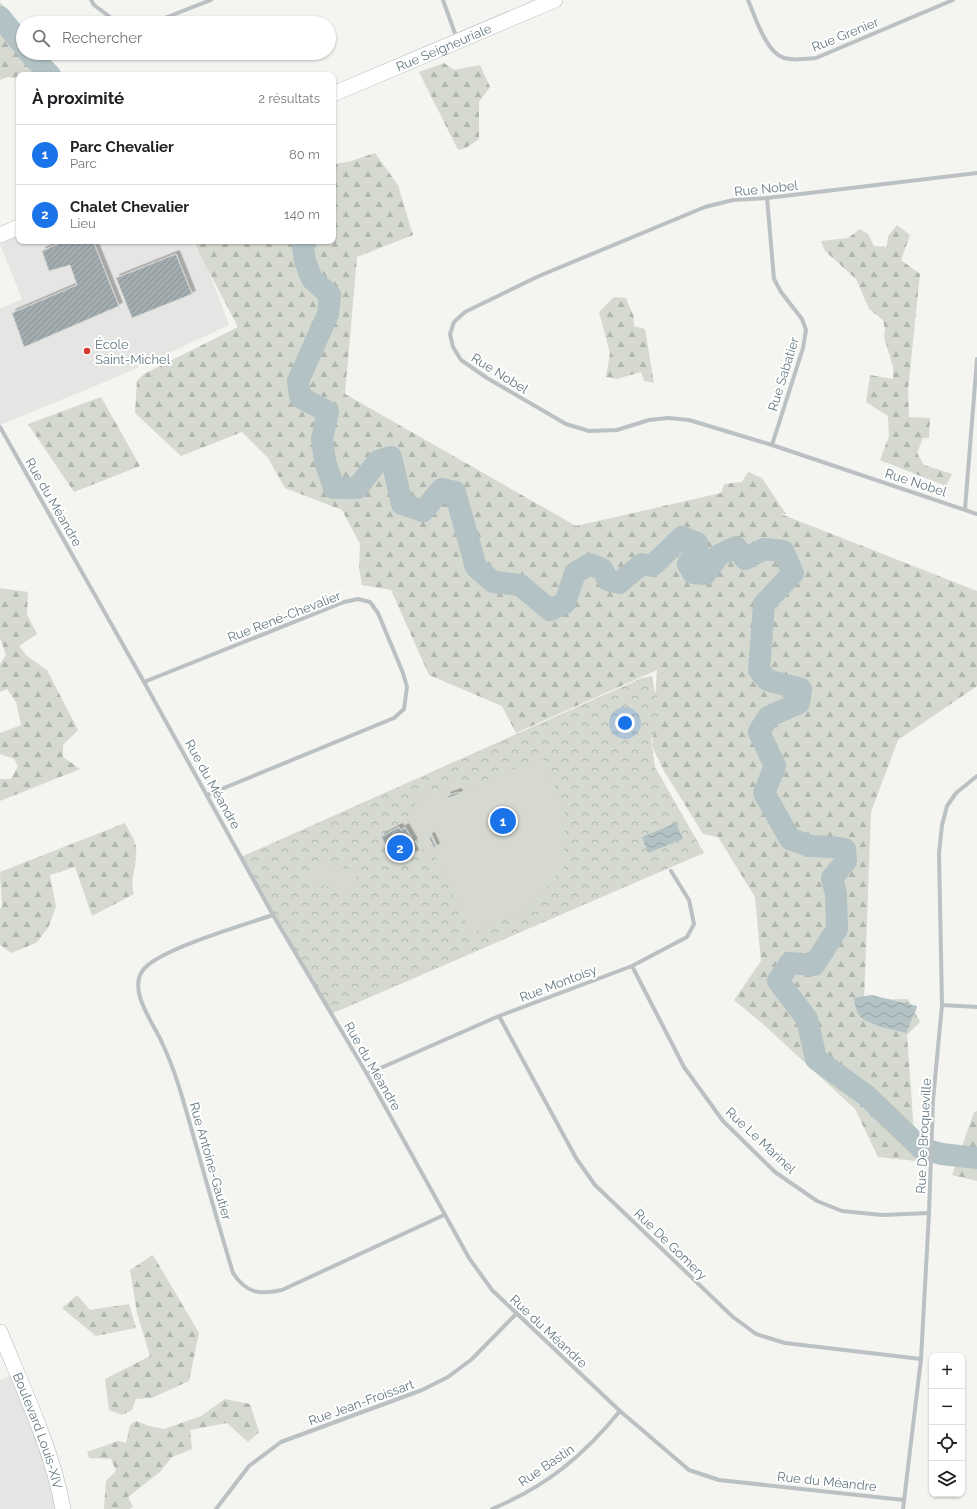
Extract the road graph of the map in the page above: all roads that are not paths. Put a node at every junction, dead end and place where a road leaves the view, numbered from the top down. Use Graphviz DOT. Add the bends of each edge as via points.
graph roads {
  1 [pos="91,0"];
  2 [pos="211,0"];
  3 [pos="443,0"];
  4 [pos="555,0"];
  5 [pos="748,0"];
  6 [pos="953,0"];
  7 [pos="109,16"];
  8 [pos="170,16"];
  9 [pos="458,41"];
  10 [pos="336,93"];
  11 [pos="977,173"];
  12 [pos="766,198"];
  13 [pos="16,227"];
  14 [pos="0,235"];
  15 [pos="977,359"];
  16 [pos="0,427"];
  17 [pos="772,445"];
  18 [pos="965,509"];
  19 [pos="977,514"];
  20 [pos="144,682"];
  21 [pos="977,776"];
  22 [pos="207,795"];
  23 [pos="671,871"];
  24 [pos="273,915"];
  25 [pos="632,966"];
  26 [pos="942,1005"];
  27 [pos="977,1007"];
  28 [pos="499,1016"];
  29 [pos="367,1074"];
  30 [pos="929,1213"];
  31 [pos="444,1215"];
  32 [pos="517,1313"];
  33 [pos="0,1332"];
  34 [pos="920,1359"];
  35 [pos="620,1411"];
  36 [pos="904,1500"];
  37 [pos="63,1509"];
  38 [pos="216,1509"];
  39 [pos="492,1509"];
  40 [pos="903,1509"];
  1 -- 7 [label="street"];
  2 -- 8 [label="street"];
  3 -- 9 [label="street"];
  4 -- 9 [label="street, Rue Seigneuriale"];
  5 -- 6 [label="street, Rue Grenier" via="761,33 772,48 783,58 799,60 816,58"];
  9 -- 10 [label="street, Rue Seigneuriale"];
  11 -- 12 [label="street, Rue Nobel"];
  12 -- 17 [label="street, Rue Sabatier" via="774,279 802,319 806,330 803,348"];
  12 -- 17 [label="street, Rue Nobel" via="733,200 705,207 539,276 465,312 454,322 450,334 453,347 461,360 566,424 589,431 617,430 649,420 682,419"];
  13 -- 14 [label="street"];
  15 -- 18 [label="street"];
  16 -- 20 [label="street, Rue du Méandre"];
  17 -- 18 [label="street, Rue Nobel"];
  18 -- 19 [label="street, Rue Nobel"];
  20 -- 22 [label="street, Rue du Méandre"];
  20 -- 22 [label="street, Rue René-Chevalier" via="344,602 358,599 370,602 378,614 407,687 404,709 394,718"];
  21 -- 26 [label="street, Rue De Broqueville" via="956,793 947,806 942,824 939,853"];
  22 -- 24 [label="street, Rue du Méandre"];
  23 -- 25 [label="street, Rue Montoisy" via="689,900 694,924 687,937"];
  24 -- 29 [label="street, Rue du Méandre"];
  24 -- 31 [label="street, Rue Antoine-Gautier" via="169,952 146,967 138,982 140,1000 163,1044 179,1084 232,1273 240,1284 253,1291 267,1293 282,1290"];
  25 -- 28 [label="street, Rue Montoisy"];
  25 -- 30 [label="street, Rue Le Marinel" via="684,1067 723,1121 775,1172 817,1201 842,1211 882,1215"];
  26 -- 27 [label="street"];
  26 -- 30 [label="street, Rue De Broqueville" via="931,1140"];
  28 -- 29 [label="street, Rue Montoisy"];
  28 -- 34 [label="street, Rue De Gomery" via="576,1158 595,1185 733,1317 756,1334 785,1343"];
  29 -- 31 [label="street, Rue du Méandre"];
  30 -- 34 [label="street, Rue De Broqueville"];
  31 -- 32 [label="street, Rue du Méandre" via="469,1258 492,1290"];
  32 -- 35 [label="street, Rue du Méandre"];
  32 -- 38 [label="street, Rue Jean-Froissart" via="472,1359 448,1377 422,1390 281,1442 249,1466"];
  33 -- 37 [label="street, Boulevard Louis-XIV" via="36,1421 59,1487"];
  34 -- 36 [label="street, Rue De Broqueville"];
  35 -- 36 [label="street, Rue du Méandre" via="689,1470 719,1480"];
  35 -- 39 [label="street, Rue Bastin" via="596,1440 574,1460 544,1481"];
  36 -- 40 [label="street, Rue De Broqueville"];
}
